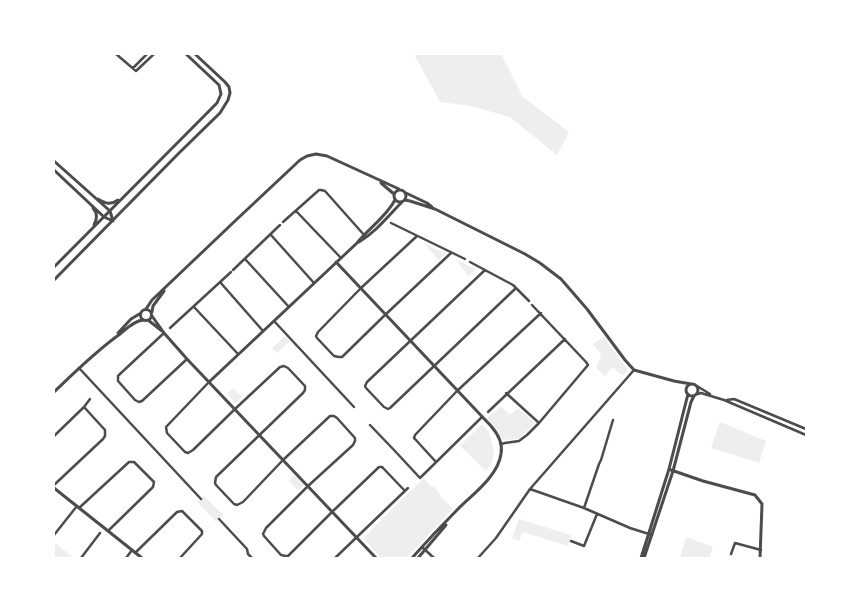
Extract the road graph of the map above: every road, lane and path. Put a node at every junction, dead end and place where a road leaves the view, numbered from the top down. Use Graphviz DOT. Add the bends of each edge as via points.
graph roads {
  1 [pos="116,54"];
  2 [pos="147,54"];
  3 [pos="154,54"];
  4 [pos="186,54"];
  5 [pos="195,54"];
  6 [pos="133,68"];
  7 [pos="54,161"];
  8 [pos="54,170"];
  9 [pos="376,179"];
  10 [pos="399,189"];
  11 [pos="86,190"];
  12 [pos="406,193"];
  13 [pos="394,194"];
  14 [pos="123,197"];
  15 [pos="395,200"];
  16 [pos="87,201"];
  17 [pos="403,201"];
  18 [pos="435,209"];
  19 [pos="110,211"];
  20 [pos="296,211"];
  21 [pos="104,217"];
  22 [pos="113,221"];
  23 [pos="283,222"];
  24 [pos="391,223"];
  25 [pos="280,225"];
  26 [pos="91,230"];
  27 [pos="270,235"];
  28 [pos="365,236"];
  29 [pos="417,236"];
  30 [pos="451,253"];
  31 [pos="341,258"];
  32 [pos="246,259"];
  33 [pos="465,260"];
  34 [pos="336,262"];
  35 [pos="470,262"];
  36 [pos="54,267"];
  37 [pos="485,270"];
  38 [pos="54,280"];
  39 [pos="220,282"];
  40 [pos="170,283"];
  41 [pos="314,283"];
  42 [pos="360,288"];
  43 [pos="516,288"];
  44 [pos="529,301"];
  45 [pos="532,305"];
  46 [pos="194,307"];
  47 [pos="289,307"];
  48 [pos="146,309"];
  49 [pos="141,313"];
  50 [pos="541,313"];
  51 [pos="152,315"];
  52 [pos="385,315"];
  53 [pos="146,320"];
  54 [pos="274,321"];
  55 [pos="170,328"];
  56 [pos="263,331"];
  57 [pos="164,333"];
  58 [pos="565,338"];
  59 [pos="410,340"];
  60 [pos="109,341"];
  61 [pos="238,354"];
  62 [pos="187,359"];
  63 [pos="434,366"];
  64 [pos="79,368"];
  65 [pos="634,370"];
  66 [pos="674,381"];
  67 [pos="209,382"];
  68 [pos="691,384"];
  69 [pos="697,386"];
  70 [pos="686,388"];
  71 [pos="457,391"];
  72 [pos="54,392"];
  73 [pos="506,393"];
  74 [pos="688,394"];
  75 [pos="698,394"];
  76 [pos="712,395"];
  77 [pos="694,396"];
  78 [pos="90,399"];
  79 [pos="726,401"];
  80 [pos="84,407"];
  81 [pos="354,407"];
  82 [pos="235,409"];
  83 [pos="488,412"];
  84 [pos="482,417"];
  85 [pos="613,420"];
  86 [pos="539,423"];
  87 [pos="370,425"];
  88 [pos="806,429"];
  89 [pos="259,435"];
  90 [pos="806,435"];
  91 [pos="54,436"];
  92 [pos="501,444"];
  93 [pos="283,460"];
  94 [pos="436,462"];
  95 [pos="671,470"];
  96 [pos="54,486"];
  97 [pos="308,486"];
  98 [pos="408,488"];
  99 [pos="530,489"];
  100 [pos="405,491"];
  101 [pos="200,499"];
  102 [pos="78,507"];
  103 [pos="584,508"];
  104 [pos="458,509"];
  105 [pos="332,512"];
  106 [pos="597,514"];
  107 [pos="219,519"];
  108 [pos="108,531"];
  109 [pos="100,533"];
  110 [pos="54,534"];
  111 [pos="651,535"];
  112 [pos="356,538"];
  113 [pos="571,541"];
  114 [pos="422,547"];
  115 [pos="426,550"];
  116 [pos="761,550"];
  117 [pos="134,552"];
  118 [pos="731,554"];
  119 [pos="81,558"];
  120 [pos="126,558"];
  121 [pos="142,558"];
  122 [pos="180,558"];
  123 [pos="252,558"];
  124 [pos="335,558"];
  125 [pos="376,558"];
  126 [pos="412,558"];
  127 [pos="418,558"];
  128 [pos="434,558"];
  129 [pos="478,558"];
  130 [pos="641,558"];
  131 [pos="644,558"];
  132 [pos="760,558"];
  1 -- 6 [label="street"];
  2 -- 6 [label="street"];
  3 -- 6 [label="street" via="136,71"];
  4 -- 14 [label="street" via="219,85 220,98 216,105"];
  5 -- 22 [label="street" via="229,87 230,93 226,104"];
  7 -- 11 [label="street"];
  8 -- 16 [label="street"];
  9 -- 10 [label="street"];
  9 -- 13 [label="street"];
  9 -- 40 [label="street" via="327,156 307,156"];
  10 -- 12 [label="street"];
  10 -- 13 [label="street"];
  11 -- 14 [label="street" via="108,204"];
  11 -- 19 [label="street"];
  12 -- 17 [label="street" via="407,197"];
  12 -- 18 [label="street"];
  13 -- 15 [label="street"];
  14 -- 19 [label="street"];
  15 -- 17 [label="street"];
  15 -- 28 [label="street"];
  16 -- 21 [label="street"];
  16 -- 26 [label="street" via="97,216"];
  17 -- 18 [label="street"];
  17 -- 28 [label="street"];
  18 -- 65 [label="street" via="525,254 550,270 587,309"];
  19 -- 21 [label="street"];
  19 -- 22 [label="street"];
  20 -- 23 [label="street"];
  20 -- 28 [label="street" via="319,190 323,190"];
  20 -- 31 [label="street"];
  21 -- 22 [label="street"];
  21 -- 26 [label="street"];
  22 -- 38 [label="street"];
  24 -- 29 [label="street"];
  25 -- 27 [label="street"];
  26 -- 36 [label="street"];
  27 -- 32 [label="street"];
  27 -- 41 [label="street"];
  28 -- 31 [label="street"];
  29 -- 30 [label="street"];
  29 -- 42 [label="street"];
  30 -- 33 [label="street"];
  30 -- 52 [label="street"];
  31 -- 34 [label="street"];
  32 -- 39 [label="street"];
  32 -- 47 [label="street"];
  34 -- 41 [label="street"];
  34 -- 42 [label="street"];
  35 -- 37 [label="street"];
  37 -- 43 [label="street"];
  37 -- 59 [label="street"];
  39 -- 46 [label="street"];
  39 -- 56 [label="street"];
  40 -- 48 [label="street"];
  40 -- 51 [label="street" via="153,306"];
  41 -- 47 [label="street"];
  42 -- 52 [label="street"];
  42 -- 52 [label="street" via="318,332 317,338 334,356 342,357"];
  43 -- 44 [label="street"];
  43 -- 63 [label="street"];
  45 -- 50 [label="street"];
  46 -- 55 [label="street"];
  46 -- 61 [label="street"];
  47 -- 54 [label="street"];
  48 -- 49 [label="street"];
  48 -- 51 [label="street" via="150,310"];
  49 -- 53 [label="street" via="141,317"];
  49 -- 60 [label="street" via="131,319"];
  50 -- 58 [label="street"];
  50 -- 71 [label="street"];
  51 -- 53 [label="street"];
  51 -- 57 [label="street"];
  52 -- 59 [label="street"];
  53 -- 57 [label="street"];
  53 -- 60 [label="street" via="128,327"];
  54 -- 56 [label="street"];
  54 -- 81 [label="street"];
  56 -- 61 [label="street"];
  57 -- 62 [label="street"];
  57 -- 62 [label="street" via="118,376 118,381 139,402"];
  58 -- 73 [label="street"];
  58 -- 86 [label="street" via="588,365"];
  59 -- 63 [label="street"];
  59 -- 63 [label="street" via="367,382 366,388 384,407 390,408"];
  60 -- 64 [label="street"];
  61 -- 67 [label="street"];
  62 -- 67 [label="street"];
  63 -- 71 [label="street"];
  64 -- 72 [label="street"];
  64 -- 101 [label="street"];
  65 -- 66 [label="street"];
  65 -- 99 [label="street"];
  66 -- 68 [label="street"];
  66 -- 70 [label="street"];
  67 -- 82 [label="street"];
  67 -- 82 [label="street" via="166,427 167,433 185,452 191,452"];
  68 -- 69 [label="street"];
  68 -- 70 [label="street"];
  69 -- 75 [label="street"];
  69 -- 76 [label="street"];
  70 -- 74 [label="street"];
  71 -- 84 [label="street"];
  71 -- 94 [label="street" via="414,436"];
  73 -- 83 [label="street"];
  73 -- 86 [label="street"];
  74 -- 77 [label="street"];
  74 -- 95 [label="street"];
  75 -- 76 [label="street"];
  75 -- 77 [label="street"];
  76 -- 79 [label="street"];
  77 -- 95 [label="street" via="690,402"];
  78 -- 80 [label="street"];
  79 -- 88 [label="street" via="734,399"];
  79 -- 90 [label="street"];
  80 -- 91 [label="street"];
  80 -- 96 [label="street" via="105,430 103,439"];
  82 -- 89 [label="street"];
  82 -- 89 [label="street" via="282,366 292,372 305,386 304,392"];
  84 -- 92 [label="street" via="495,431"];
  84 -- 94 [label="street"];
  85 -- 103 [label="street"];
  86 -- 92 [label="street" via="519,441"];
  87 -- 94 [label="street" via="420,478"];
  89 -- 93 [label="street"];
  89 -- 93 [label="street" via="216,477 216,485 234,504 240,504"];
  92 -- 104 [label="street" via="501,455 496,468 484,484"];
  93 -- 97 [label="street"];
  93 -- 97 [label="street" via="330,416 337,418 355,438 354,443"];
  95 -- 111 [label="street"];
  95 -- 116 [label="street" via="755,495 762,504"];
  96 -- 102 [label="street"];
  97 -- 105 [label="street"];
  97 -- 105 [label="street" via="264,531 264,536 281,555 288,556"];
  98 -- 100 [label="street"];
  99 -- 103 [label="street"];
  99 -- 129 [label="street" via="496,538"];
  100 -- 105 [label="street" via="382,467 378,467"];
  100 -- 112 [label="street"];
  102 -- 108 [label="street"];
  102 -- 108 [label="street" via="129,462 134,462 154,482 153,487"];
  102 -- 110 [label="street"];
  103 -- 106 [label="street"];
  104 -- 114 [label="street"];
  104 -- 115 [label="street"];
  105 -- 112 [label="street"];
  106 -- 111 [label="street"];
  106 -- 113 [label="street" via="584,546"];
  107 -- 123 [label="street"];
  108 -- 117 [label="street"];
  109 -- 119 [label="street"];
  111 -- 130 [label="street"];
  111 -- 131 [label="street"];
  112 -- 124 [label="street"];
  112 -- 125 [label="street"];
  114 -- 115 [label="street"];
  114 -- 126 [label="street"];
  115 -- 127 [label="street"];
  115 -- 128 [label="street"];
  116 -- 118 [label="street" via="735,542"];
  116 -- 132 [label="street"];
  117 -- 120 [label="street"];
  117 -- 121 [label="street"];
  117 -- 122 [label="street" via="177,512 182,511 202,534"];
}
